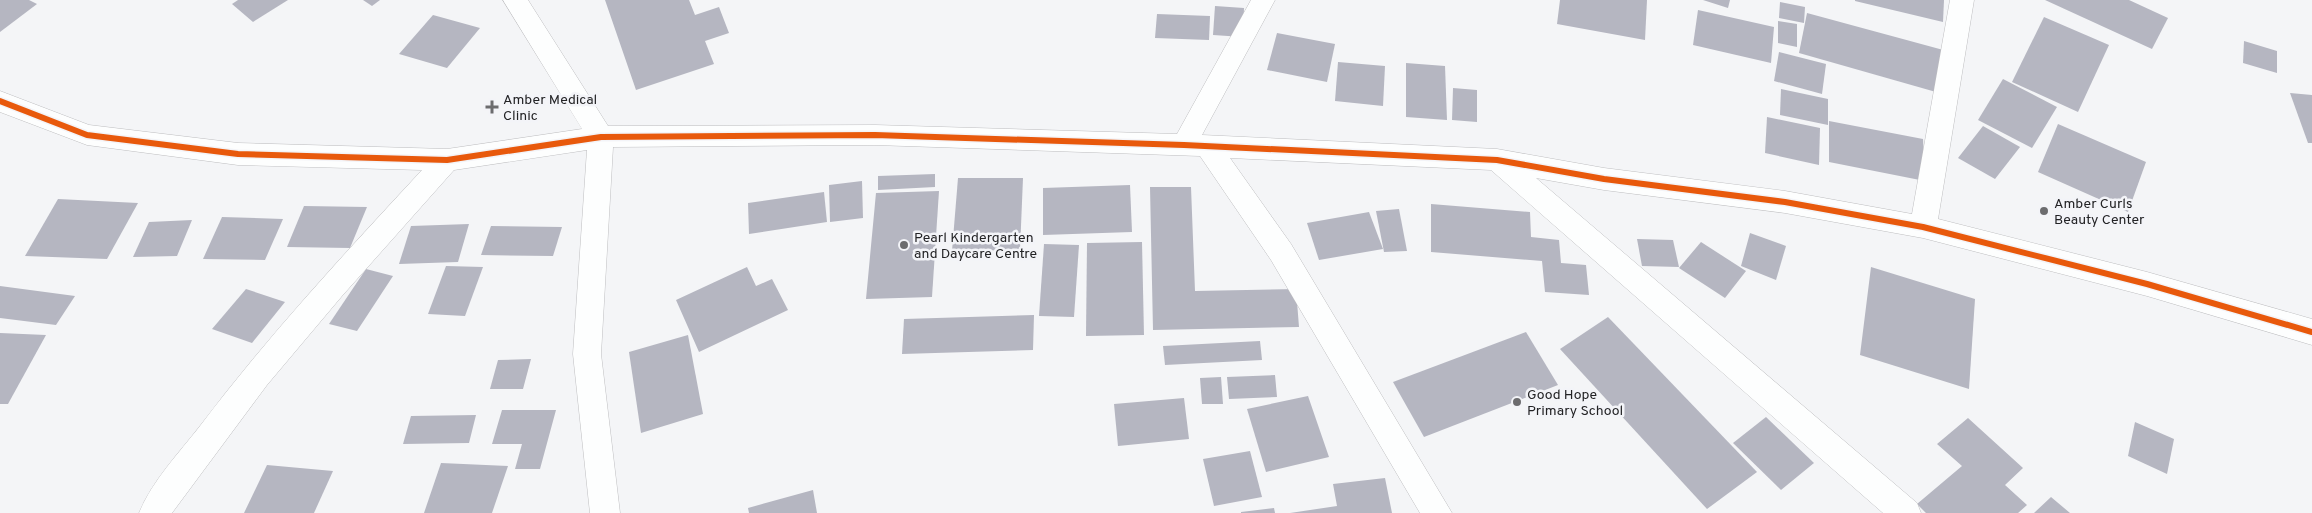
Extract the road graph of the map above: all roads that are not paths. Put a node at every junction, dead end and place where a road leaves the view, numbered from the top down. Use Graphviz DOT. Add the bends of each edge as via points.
graph roads {
  1 [pos="515,0"];
  2 [pos="1263,0"];
  3 [pos="1962,0"];
  4 [pos="0,101"];
  5 [pos="601,137"];
  6 [pos="1196,145"];
  7 [pos="447,160"];
  8 [pos="1497,160"];
  9 [pos="1922,227"];
  10 [pos="2312,332"];
  11 [pos="154,513"];
  12 [pos="605,513"];
  13 [pos="1437,513"];
  14 [pos="1906,513"];
  1 -- 5 [label="street"];
  2 -- 6 [label="street"];
  3 -- 9 [label="street"];
  4 -- 7 [label="street" via="87,135 238,154"];
  5 -- 6 [label="street" via="875,135"];
  5 -- 7 [label="street"];
  5 -- 12 [label="street" via="587,354"];
  6 -- 8 [label="street"];
  6 -- 13 [label="street" via="1281,252"];
  7 -- 11 [label="street" via="298,328 189,462"];
  8 -- 9 [label="street" via="1604,179 1785,202"];
  8 -- 14 [label="street"];
  9 -- 10 [label="street" via="2147,284"];
}
